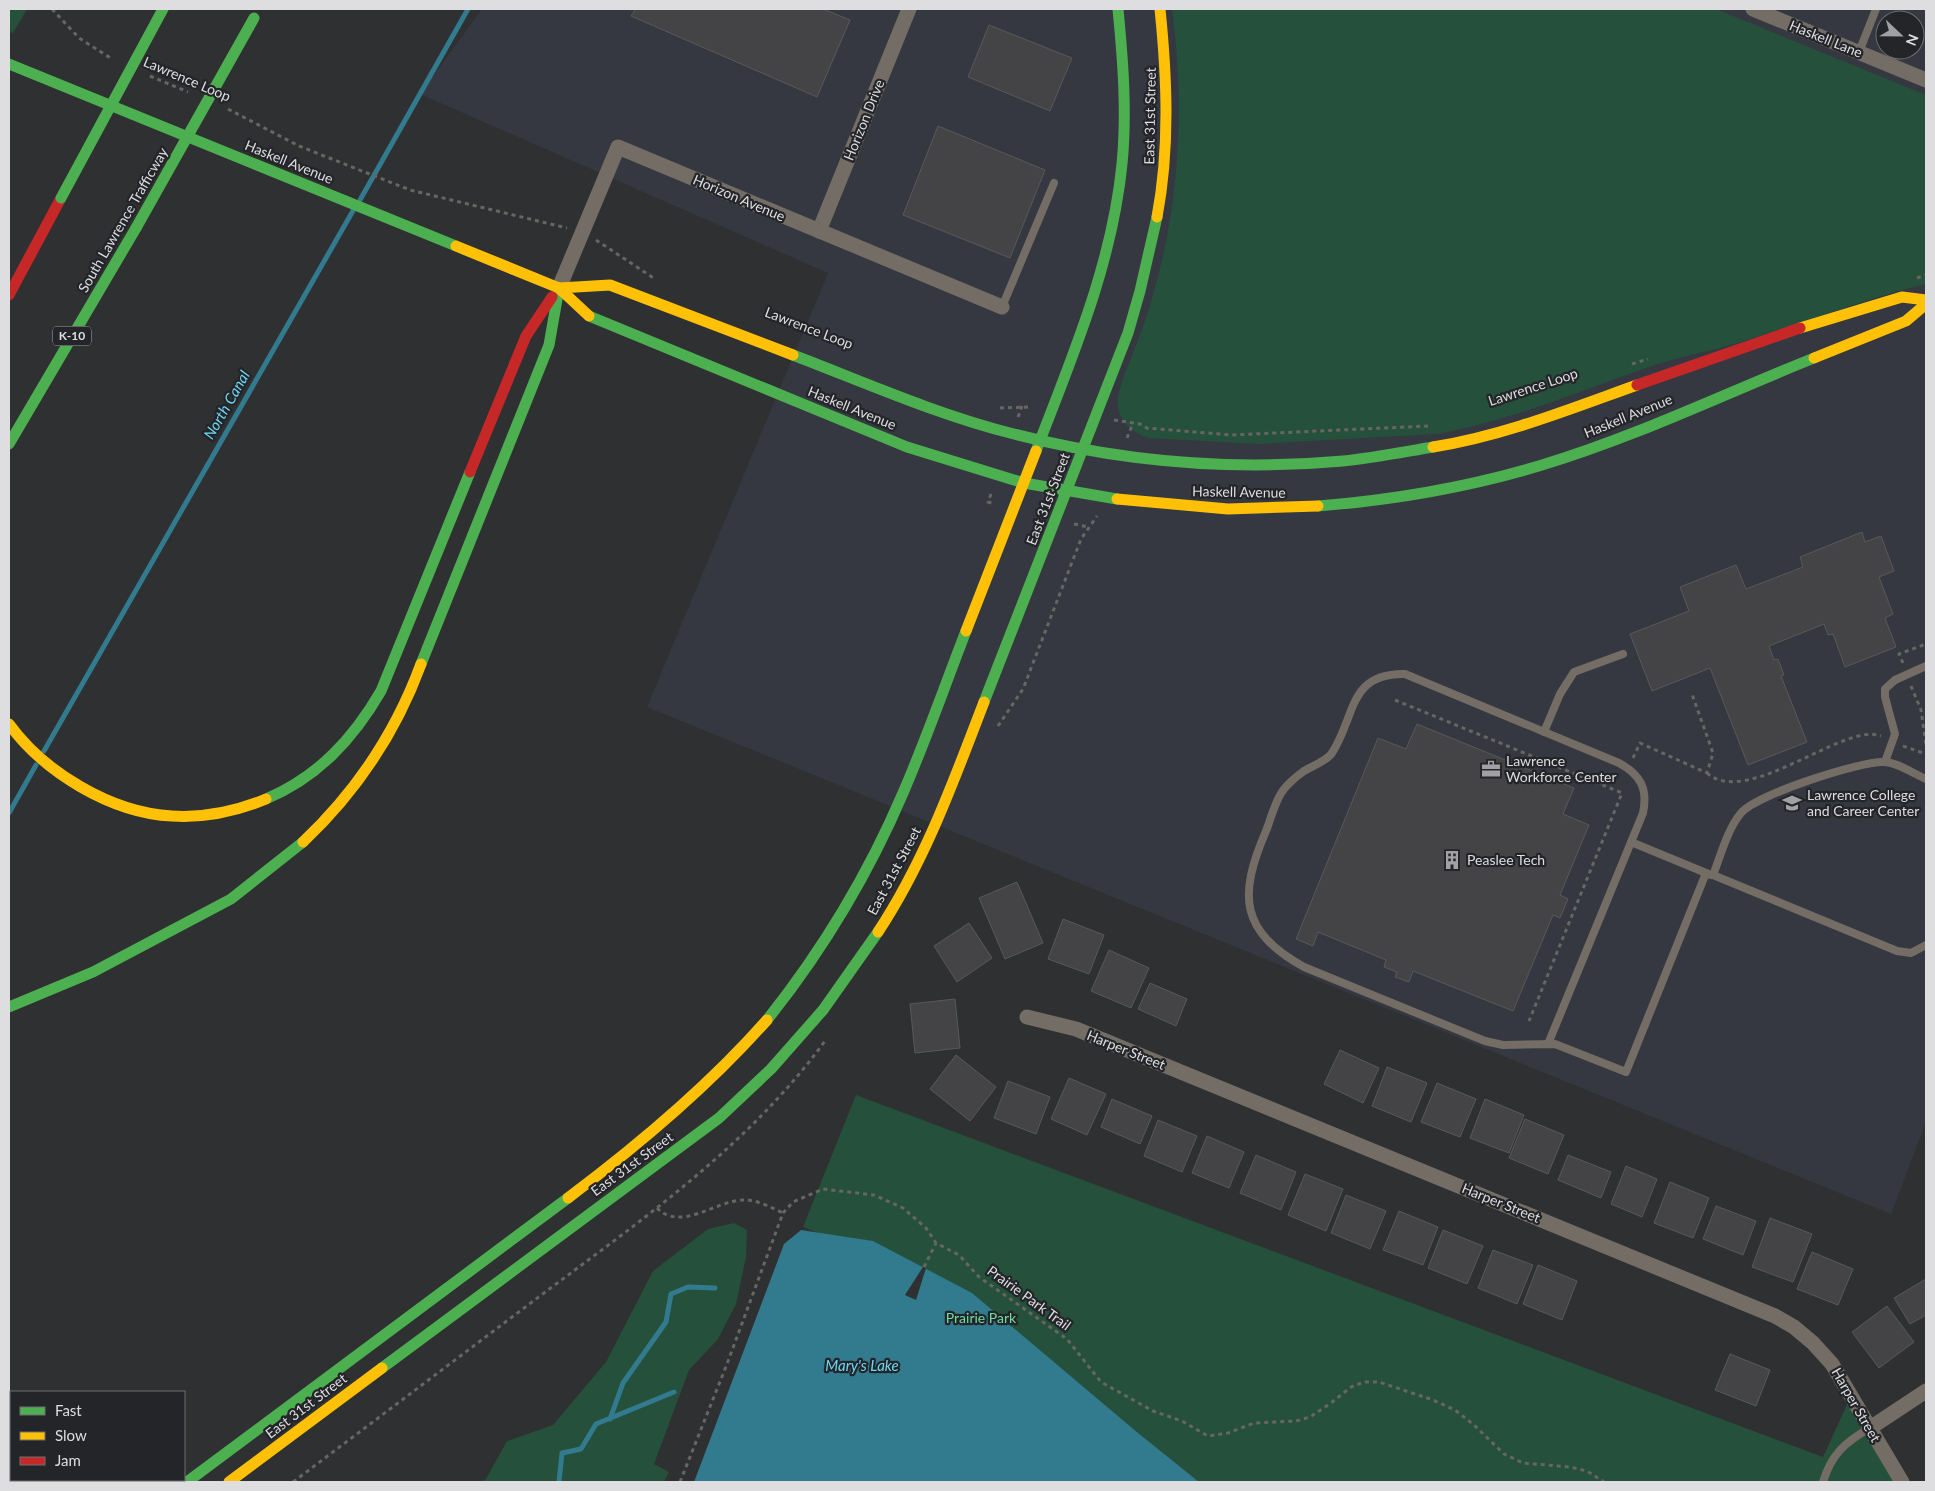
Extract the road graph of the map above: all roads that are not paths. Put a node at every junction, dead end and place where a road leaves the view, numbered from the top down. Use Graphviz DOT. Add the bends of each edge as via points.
graph roads {
  1 [pos="163,9"];
  2 [pos="908,9"];
  3 [pos="1118,9"];
  4 [pos="1160,9"];
  5 [pos="1753,9"];
  6 [pos="1876,9"];
  7 [pos="256,14"];
  8 [pos="1859,52"];
  9 [pos="9,64"];
  10 [pos="1926,80"];
  11 [pos="1054,183"];
  12 [pos="819,231"];
  13 [pos="559,288"];
  14 [pos="9,295"];
  15 [pos="1926,300"];
  16 [pos="1926,304"];
  17 [pos="1002,307"];
  18 [pos="1040,441"];
  19 [pos="9,444"];
  20 [pos="1083,450"];
  21 [pos="1024,483"];
  22 [pos="1067,491"];
  23 [pos="1623,654"];
  24 [pos="1926,666"];
  25 [pos="9,724"];
  26 [pos="1544,732"];
  27 [pos="1885,762"];
  28 [pos="1926,779"];
  29 [pos="1631,842"];
  30 [pos="1709,874"];
  31 [pos="1926,945"];
  32 [pos="9,1007"];
  33 [pos="1027,1017"];
  34 [pos="1548,1044"];
  35 [pos="1926,1391"];
  36 [pos="1870,1428"];
  37 [pos="187,1482"];
  38 [pos="229,1482"];
  39 [pos="1823,1482"];
  40 [pos="1902,1482"];
  1 -- 14 [label="main road, bridge"];
  2 -- 12 [label="street, Horizon Drive"];
  3 -- 18 [label="main road, East 31st Street" via="1124,143 1115,216 1088,316"];
  4 -- 20 [label="main road, East 31st Street" via="1168,108 1159,215 1136,309"];
  5 -- 8 [label="street, Haskell Lane"];
  6 -- 8 [label="lane"];
  7 -- 19 [label="main road, South Lawrence Trafficway / K-10, bridge" via="136,228"];
  8 -- 10 [label="street, Haskell Lane"];
  9 -- 13 [label="main road, Haskell Avenue"];
  11 -- 17 [label="lane"];
  12 -- 13 [label="street, Horizon Avenue" via="618,147"];
  12 -- 17 [label="street, Horizon Avenue"];
  13 -- 18 [label="main road, Haskell Avenue" via="610,285 936,410"];
  13 -- 21 [label="main road, Haskell Avenue" via="591,318 908,447"];
  13 -- 25 [label="main road" via="526,336 381,691 367,717 327,764 299,784 262,802 219,814 169,816 84,790 39,759"];
  13 -- 32 [label="main road" via="549,345 411,690 377,754 350,791 326,820 291,853 231,899 93,972"];
  15 -- 20 [label="main road, Haskell Avenue" via="1902,297 1838,315 1529,423 1454,444 1344,461 1250,465 1190,463"];
  16 -- 22 [label="main road, Haskell Avenue" via="1906,321 1604,443 1542,465 1428,492 1344,504 1228,509 1163,505"];
  18 -- 20 [label="main road, Haskell Avenue"];
  18 -- 21 [label="main road, East 31st Street"];
  20 -- 22 [label="main road, East 31st Street"];
  21 -- 22 [label="main road, Haskell Avenue"];
  21 -- 37 [label="main road, East 31st Street" via="879,848 821,948 768,1018 712,1079 650,1134"];
  22 -- 38 [label="main road, East 31st Street" via="946,800 918,862 893,909 850,974 797,1041 719,1118"];
  23 -- 26 [label="lane" via="1574,672 1560,694"];
  24 -- 27 [label="lane" via="1885,689 1884,697 1894,727 1893,741"];
  26 -- 29 [label="lane" via="1633,771 1646,799"];
  26 -- 34 [label="lane" via="1405,674 1376,678 1363,686 1331,754 1303,772 1283,791 1252,863 1248,887 1256,928 1283,955 1304,967 1485,1041 1503,1045"];
  27 -- 28 [label="lane"];
  27 -- 30 [label="lane" via="1848,767 1758,801 1742,812"];
  29 -- 30 [label="lane"];
  29 -- 34 [label="lane"];
  30 -- 31 [label="lane" via="1897,951 1911,953"];
  30 -- 34 [label="lane" via="1626,1072"];
  33 -- 36 [label="street, Harper Street" via="1076,1029 1775,1316 1813,1342 1832,1364"];
  35 -- 36 [label="street"];
  36 -- 39 [label="lane" via="1837,1451"];
  36 -- 40 [label="street, Harper Street"];
}
